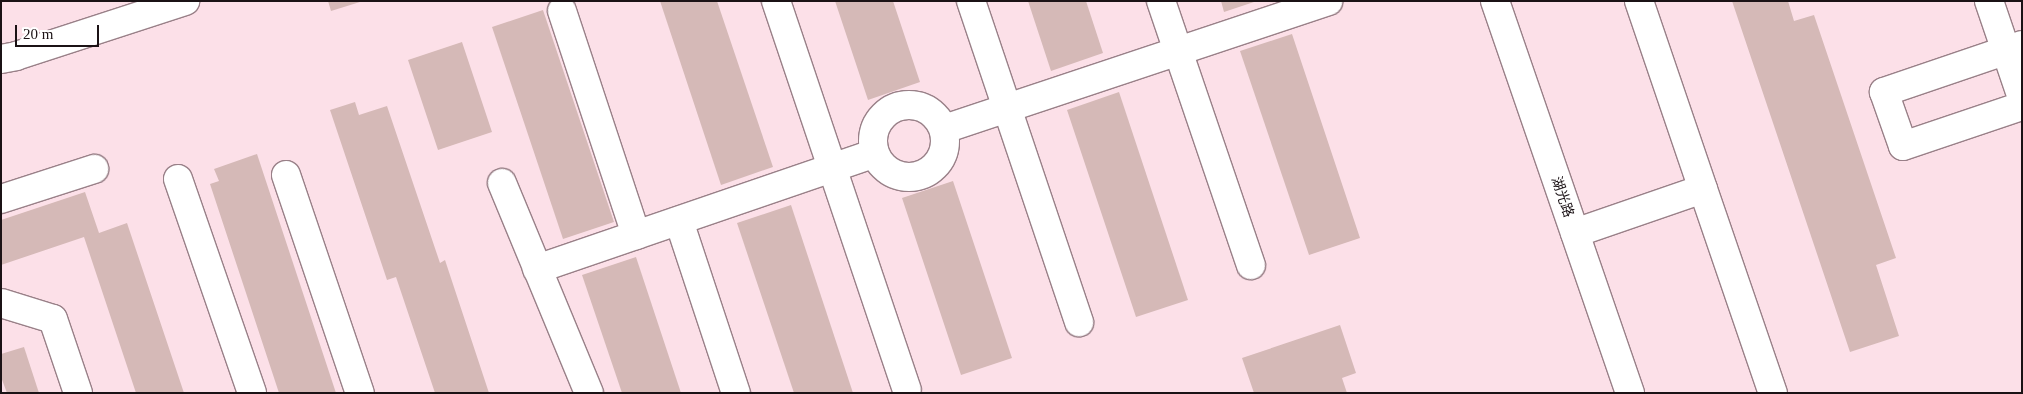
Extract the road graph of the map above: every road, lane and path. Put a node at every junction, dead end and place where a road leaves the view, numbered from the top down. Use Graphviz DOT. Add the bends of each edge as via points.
graph roads {
  1 [pos="185,1"];
  2 [pos="776,1"];
  3 [pos="971,1"];
  4 [pos="1161,1"];
  5 [pos="1328,1"];
  6 [pos="1495,1"];
  7 [pos="1639,1"];
  8 [pos="1988,1"];
  9 [pos="562,11"];
  10 [pos="2014,47"];
  11 [pos="1178,51"];
  12 [pos="1,59"];
  13 [pos="2022,98"];
  14 [pos="2022,106"];
  15 [pos="1007,108"];
  16 [pos="944,129"];
  17 [pos="875,153"];
  18 [pos="832,168"];
  19 [pos="94,169"];
  20 [pos="286,175"];
  21 [pos="178,179"];
  22 [pos="502,183"];
  23 [pos="1703,189"];
  24 [pos="1,199"];
  25 [pos="679,221"];
  26 [pos="1575,233"];
  27 [pos="636,235"];
  28 [pos="1251,265"];
  29 [pos="537,269"];
  30 [pos="1,303"];
  31 [pos="1079,322"];
  32 [pos="907,390"];
  33 [pos="78,393"];
  34 [pos="252,393"];
  35 [pos="360,393"];
  36 [pos="589,393"];
  37 [pos="736,393"];
  38 [pos="1630,393"];
  39 [pos="1773,393"];
  1 -- 12 [label="street"];
  2 -- 18 [label="street"];
  3 -- 15 [label="street"];
  4 -- 11 [label="street"];
  5 -- 11 [label="street"];
  6 -- 26 [label="street, 湖光路"];
  7 -- 23 [label="street"];
  8 -- 10 [label="street"];
  9 -- 27 [label="street"];
  10 -- 13 [label="street"];
  10 -- 14 [label="street" via="1884,92 1903,146"];
  11 -- 15 [label="street"];
  11 -- 28 [label="street"];
  15 -- 16 [label="street"];
  15 -- 31 [label="street"];
  16 -- 17 [label="street" via="937,117 926,109 900,106 889,110 875,129 872,140"];
  16 -- 17 [label="street" via="943,155 926,174 914,178 901,177 880,163"];
  17 -- 18 [label="street"];
  18 -- 25 [label="street"];
  18 -- 32 [label="street"];
  19 -- 24 [label="street"];
  20 -- 35 [label="street"];
  21 -- 34 [label="street"];
  22 -- 29 [label="street"];
  23 -- 26 [label="street"];
  23 -- 39 [label="street"];
  25 -- 27 [label="street"];
  25 -- 37 [label="street"];
  26 -- 38 [label="street, 湖光路"];
  27 -- 29 [label="street"];
  29 -- 36 [label="street"];
  30 -- 33 [label="street" via="53,320"];
}
